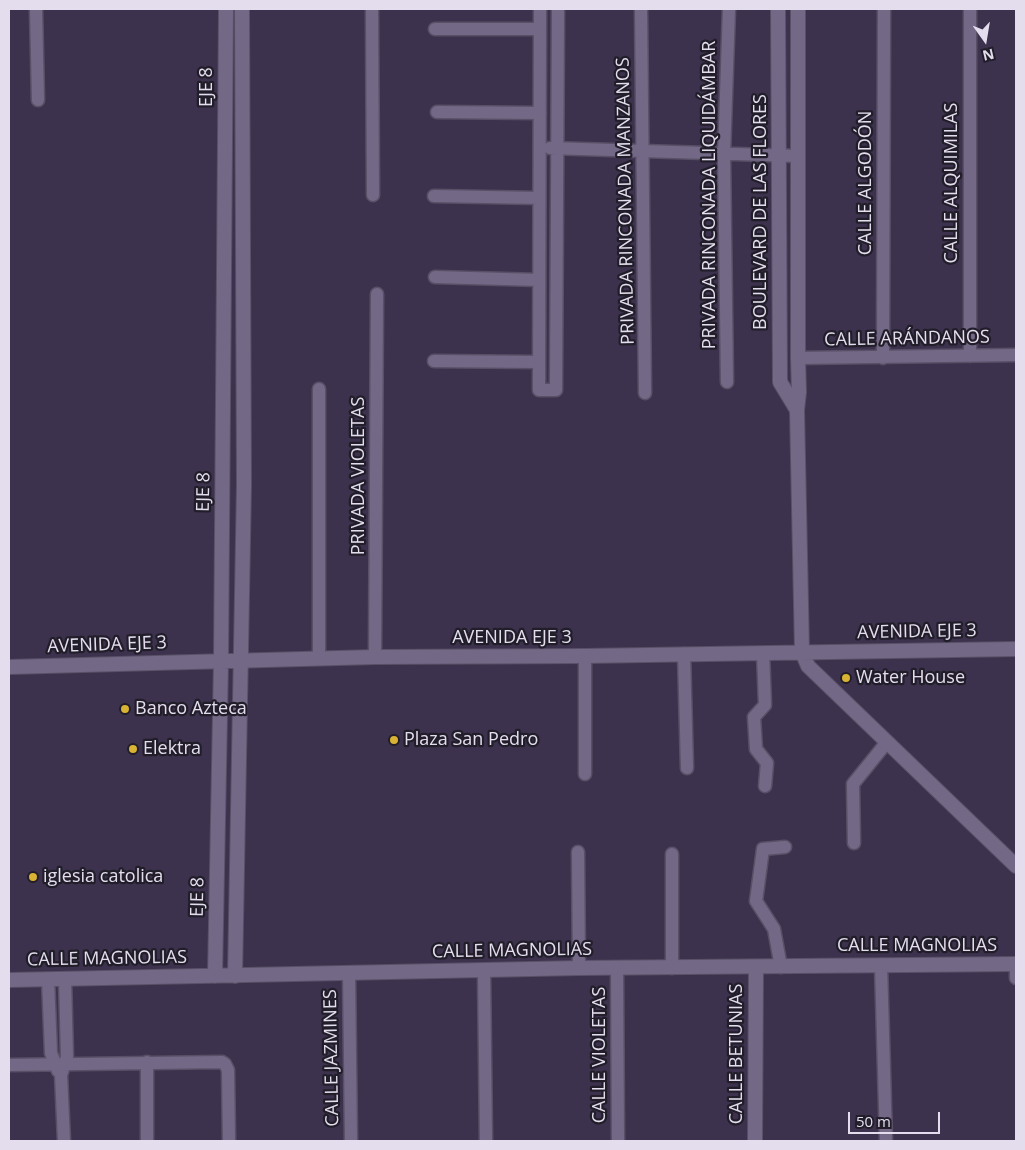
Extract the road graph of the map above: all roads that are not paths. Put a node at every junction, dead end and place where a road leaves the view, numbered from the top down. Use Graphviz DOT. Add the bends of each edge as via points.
graph roads {
  1 [pos="36,9"];
  2 [pos="226,9"];
  3 [pos="242,9"];
  4 [pos="372,9"];
  5 [pos="540,9"];
  6 [pos="558,9"];
  7 [pos="641,9"];
  8 [pos="729,9"];
  9 [pos="778,9"];
  10 [pos="798,9"];
  11 [pos="884,9"];
  12 [pos="970,9"];
  13 [pos="435,29"];
  14 [pos="540,29"];
  15 [pos="38,100"];
  16 [pos="437,112"];
  17 [pos="540,113"];
  18 [pos="540,148"];
  19 [pos="557,149"];
  20 [pos="642,151"];
  21 [pos="724,154"];
  22 [pos="780,156"];
  23 [pos="798,156"];
  24 [pos="373,195"];
  25 [pos="434,196"];
  26 [pos="539,198"];
  27 [pos="435,277"];
  28 [pos="539,280"];
  29 [pos="377,294"];
  30 [pos="1016,355"];
  31 [pos="970,356"];
  32 [pos="798,358"];
  33 [pos="883,358"];
  34 [pos="434,361"];
  35 [pos="538,362"];
  36 [pos="727,382"];
  37 [pos="320,389"];
  38 [pos="645,393"];
  39 [pos="798,410"];
  40 [pos="1016,648"];
  41 [pos="802,652"];
  42 [pos="763,653"];
  43 [pos="684,654"];
  44 [pos="585,656"];
  45 [pos="375,657"];
  46 [pos="320,658"];
  47 [pos="240,661"];
  48 [pos="221,662"];
  49 [pos="9,667"];
  50 [pos="887,742"];
  51 [pos="687,768"];
  52 [pos="585,774"];
  53 [pos="765,786"];
  54 [pos="854,843"];
  55 [pos="785,847"];
  56 [pos="578,852"];
  57 [pos="672,854"];
  58 [pos="1016,866"];
  59 [pos="1016,964"];
  60 [pos="882,965"];
  61 [pos="781,967"];
  62 [pos="579,968"];
  63 [pos="617,968"];
  64 [pos="672,968"];
  65 [pos="756,968"];
  66 [pos="484,970"];
  67 [pos="349,973"];
  68 [pos="215,976"];
  69 [pos="235,976"];
  70 [pos="1016,978"];
  71 [pos="48,979"];
  72 [pos="65,979"];
  73 [pos="9,980"];
  74 [pos="147,1062"];
  75 [pos="9,1064"];
  76 [pos="60,1067"];
  77 [pos="64,1141"];
  78 [pos="147,1141"];
  79 [pos="229,1141"];
  80 [pos="351,1141"];
  81 [pos="486,1141"];
  82 [pos="618,1141"];
  83 [pos="755,1141"];
  84 [pos="886,1141"];
  1 -- 15 [label="street"];
  2 -- 48 [label="main road, EJE 8"];
  3 -- 47 [label="main road, EJE 8" via="244,485"];
  4 -- 24 [label="street"];
  5 -- 14 [label="street"];
  6 -- 19 [label="street"];
  7 -- 20 [label="street, PRIVADA RINCONADA MANZANOS"];
  8 -- 21 [label="street, PRIVADA RINCONADA LIQUIDÁMBAR"];
  9 -- 22 [label="main road, BOULEVARD DE LAS FLORES"];
  10 -- 23 [label="main road, BOULEVARD DE LAS FLORES"];
  11 -- 33 [label="street, CALLE ALGODÓN"];
  12 -- 31 [label="street, CALLE ALQUIMILAS"];
  13 -- 14 [label="street"];
  14 -- 17 [label="street"];
  16 -- 17 [label="street"];
  17 -- 18 [label="street"];
  18 -- 19 [label="street"];
  18 -- 26 [label="street"];
  19 -- 20 [label="street"];
  19 -- 35 [label="street" via="556,390 539,390"];
  20 -- 21 [label="street"];
  20 -- 38 [label="street, PRIVADA RINCONADA MANZANOS"];
  21 -- 22 [label="street"];
  21 -- 36 [label="street, PRIVADA RINCONADA LIQUIDÁMBAR"];
  22 -- 23 [label="street"];
  22 -- 39 [label="main road, BOULEVARD DE LAS FLORES" via="780,382"];
  23 -- 32 [label="main road, BOULEVARD DE LAS FLORES"];
  25 -- 26 [label="street"];
  26 -- 28 [label="street"];
  27 -- 28 [label="street"];
  28 -- 35 [label="street"];
  29 -- 45 [label="street, PRIVADA VIOLETAS"];
  30 -- 31 [label="street, CALLE ARÁNDANOS"];
  31 -- 33 [label="street, CALLE ARÁNDANOS"];
  32 -- 33 [label="street, CALLE ARÁNDANOS"];
  32 -- 39 [label="main road, BOULEVARD DE LAS FLORES"];
  34 -- 35 [label="street"];
  37 -- 46 [label="street"];
  39 -- 41 [label="main road, BOULEVARD DE LAS FLORES"];
  40 -- 41 [label="main road, AVENIDA EJE 3"];
  41 -- 42 [label="main road, AVENIDA EJE 3"];
  41 -- 50 [label="main road" via="808,666"];
  42 -- 43 [label="main road, AVENIDA EJE 3"];
  42 -- 53 [label="street" via="766,705 754,717 756,749 767,763"];
  43 -- 44 [label="main road, AVENIDA EJE 3"];
  43 -- 51 [label="street"];
  44 -- 45 [label="main road, AVENIDA EJE 3"];
  44 -- 52 [label="street"];
  45 -- 46 [label="main road, AVENIDA EJE 3"];
  46 -- 47 [label="main road, AVENIDA EJE 3"];
  47 -- 48 [label="main road, AVENIDA EJE 3"];
  47 -- 69 [label="main road, EJE 8"];
  48 -- 49 [label="main road, AVENIDA EJE 3"];
  48 -- 68 [label="main road, EJE 8"];
  50 -- 54 [label="street" via="853,784"];
  50 -- 58 [label="main road"];
  55 -- 61 [label="street" via="763,849 756,901 774,929"];
  56 -- 62 [label="street"];
  57 -- 64 [label="street"];
  59 -- 60 [label="main road, CALLE MAGNOLIAS"];
  59 -- 70 [label="street"];
  60 -- 61 [label="main road, CALLE MAGNOLIAS"];
  60 -- 84 [label="street"];
  61 -- 65 [label="main road, CALLE MAGNOLIAS"];
  62 -- 63 [label="main road, CALLE MAGNOLIAS"];
  62 -- 66 [label="main road, CALLE MAGNOLIAS"];
  63 -- 64 [label="main road, CALLE MAGNOLIAS"];
  63 -- 82 [label="street, CALLE VIOLETAS"];
  64 -- 65 [label="main road, CALLE MAGNOLIAS"];
  65 -- 83 [label="main road, CALLE BETUNIAS"];
  66 -- 67 [label="main road, CALLE MAGNOLIAS"];
  66 -- 81 [label="street"];
  67 -- 69 [label="main road, CALLE MAGNOLIAS"];
  67 -- 80 [label="street, CALLE JAZMINES"];
  68 -- 69 [label="main road, CALLE MAGNOLIAS"];
  68 -- 72 [label="main road, CALLE MAGNOLIAS"];
  71 -- 72 [label="main road, CALLE MAGNOLIAS"];
  71 -- 73 [label="main road, CALLE MAGNOLIAS"];
  71 -- 76 [label="street" via="51,1053"];
  72 -- 76 [label="street"];
  74 -- 76 [label="street"];
  74 -- 78 [label="street"];
  74 -- 79 [label="street" via="219,1061 225,1064 228,1070"];
  75 -- 76 [label="street"];
  76 -- 77 [label="street"];
}
